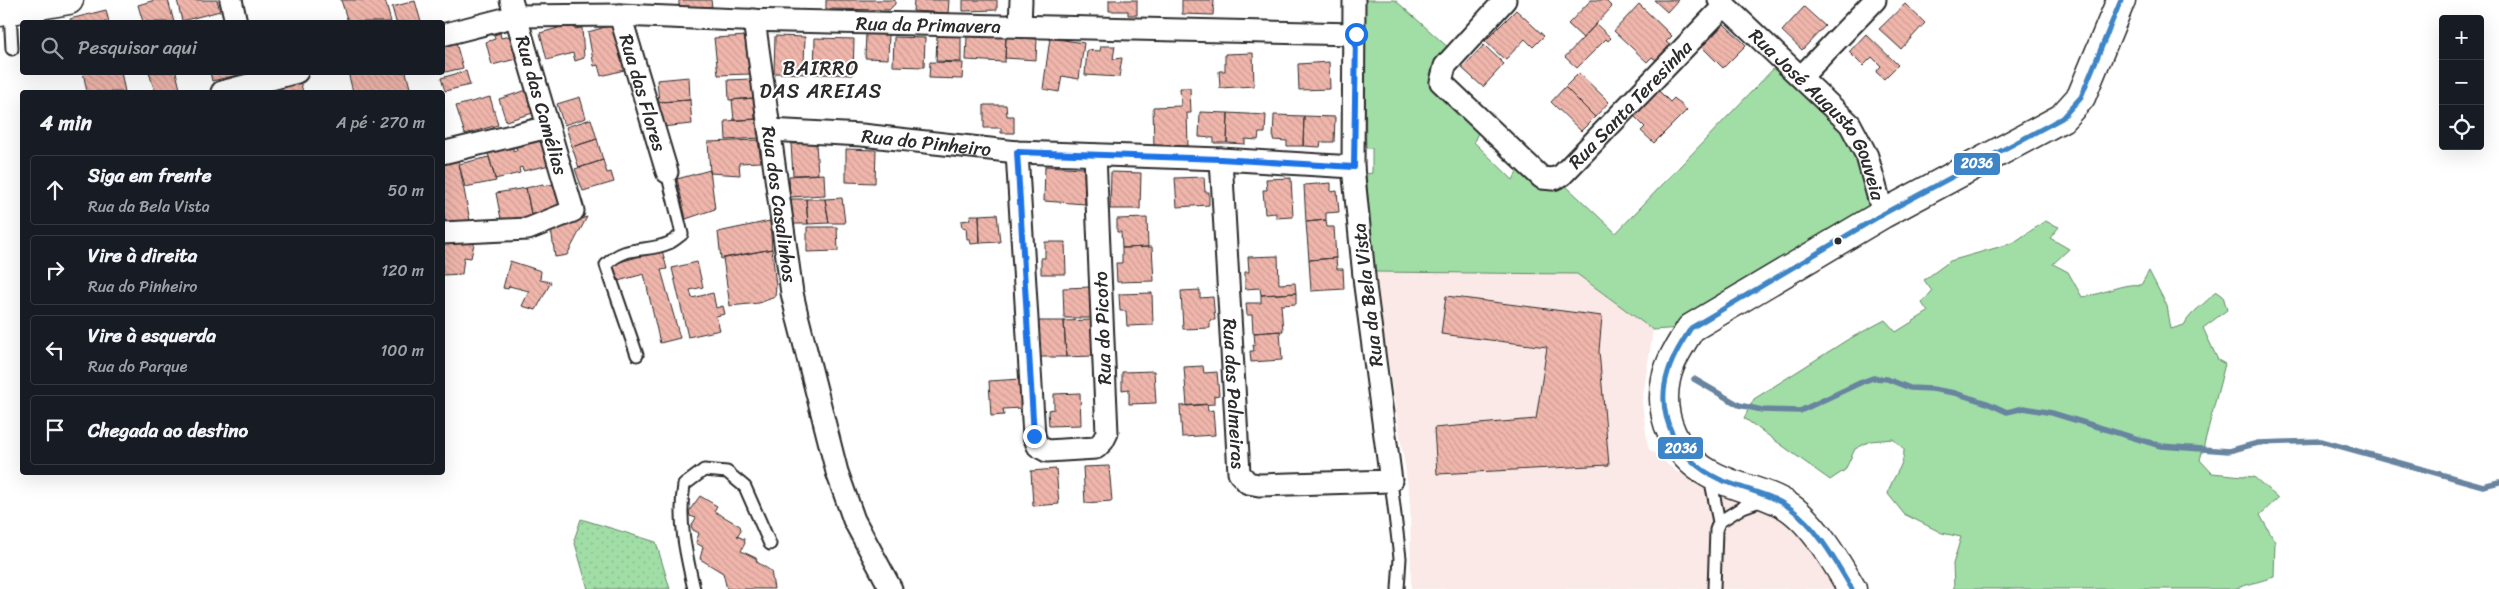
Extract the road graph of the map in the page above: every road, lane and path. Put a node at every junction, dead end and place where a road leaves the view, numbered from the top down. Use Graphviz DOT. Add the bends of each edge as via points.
graph roads {
  1 [pos="69,0"];
  2 [pos="231,0"];
  3 [pos="1021,0"];
  4 [pos="1354,0"];
  5 [pos="1505,0"];
  6 [pos="1875,0"];
  7 [pos="2121,0"];
  8 [pos="1722,3"];
  9 [pos="7,8"];
  10 [pos="513,8"];
  11 [pos="620,15"];
  12 [pos="236,20"];
  13 [pos="754,20"];
  14 [pos="1020,26"];
  15 [pos="445,34"];
  16 [pos="1356,34"];
  17 [pos="12,49"];
  18 [pos="274,75"];
  19 [pos="1801,77"];
  20 [pos="250,78"];
  21 [pos="226,90"];
  22 [pos="548,127"];
  23 [pos="769,130"];
  24 [pos="445,152"];
  25 [pos="1017,152"];
  26 [pos="1095,155"];
  27 [pos="1220,159"];
  28 [pos="1354,167"];
  29 [pos="667,172"];
  30 [pos="1883,214"];
  31 [pos="445,234"];
  32 [pos="638,354"];
  33 [pos="1709,473"];
  34 [pos="1391,481"];
  35 [pos="1769,498"];
  36 [pos="1719,522"];
  37 [pos="770,544"];
  38 [pos="694,589"];
  39 [pos="891,589"];
  40 [pos="1398,589"];
  41 [pos="1714,589"];
  42 [pos="1852,589"];
  1 -- 9 [label="street"];
  2 -- 12 [label="street"];
  3 -- 14 [label="street"];
  4 -- 16 [label="street, Rua da Bela Vista"];
  5 -- 8 [label="street, Rua Santa Teresinha" via="1445,66 1441,82 1542,178 1553,179 1562,175"];
  6 -- 19 [label="street"];
  7 -- 30 [label="street" via="2081,97 2062,118"];
  8 -- 19 [label="street, Rua José Augusto Gouveia"];
  9 -- 17 [label="lane"];
  10 -- 11 [label="street, Rua da Primavera"];
  10 -- 15 [label="street, Rua da Primavera"];
  10 -- 22 [label="street, Rua das Camélias"];
  11 -- 13 [label="street, Rua da Primavera"];
  11 -- 29 [label="street, Rua das Flores"];
  13 -- 14 [label="street, Rua da Primavera"];
  13 -- 23 [label="street, Rua dos Casalinhos"];
  14 -- 16 [label="street, Rua da Primavera"];
  16 -- 28 [label="street, Rua da Bela Vista"];
  18 -- 20 [label="street"];
  19 -- 30 [label="street, Rua José Augusto Gouveia" via="1850,124 1867,156"];
  20 -- 21 [label="street"];
  22 -- 24 [label="street"];
  22 -- 31 [label="street, Rua das Camélias" via="573,211 528,229"];
  23 -- 25 [label="street, Rua do Pinheiro" via="862,134"];
  23 -- 39 [label="street, Rua dos Casalinhos" via="792,293 837,472 854,520"];
  25 -- 26 [label="street, Rua do Pinheiro"];
  25 -- 26 [label="street, Rua do Picoto" via="1034,436 1038,446 1047,451 1096,448 1107,433"];
  26 -- 27 [label="street, Rua do Pinheiro"];
  27 -- 28 [label="street, Rua do Pinheiro"];
  27 -- 34 [label="street, Rua das Palmeiras" via="1239,473 1248,483 1259,485"];
  28 -- 34 [label="street, Rua da Bela Vista" via="1365,286"];
  29 -- 32 [label="lane" via="682,234 668,244 634,249 611,259 606,265"];
  30 -- 33 [label="street" via="1691,328 1674,356 1664,407 1670,432 1685,456"];
  33 -- 35 [label="street"];
  33 -- 36 [label="lane"];
  34 -- 40 [label="lane, Rua da Bela Vista" via="1400,558"];
  35 -- 36 [label="lane" via="1743,507"];
  35 -- 42 [label="street" via="1788,506 1802,518"];
  36 -- 41 [label="lane"];
  37 -- 38 [label="lane" via="745,487 727,472 704,470 684,485 680,507"];
}
